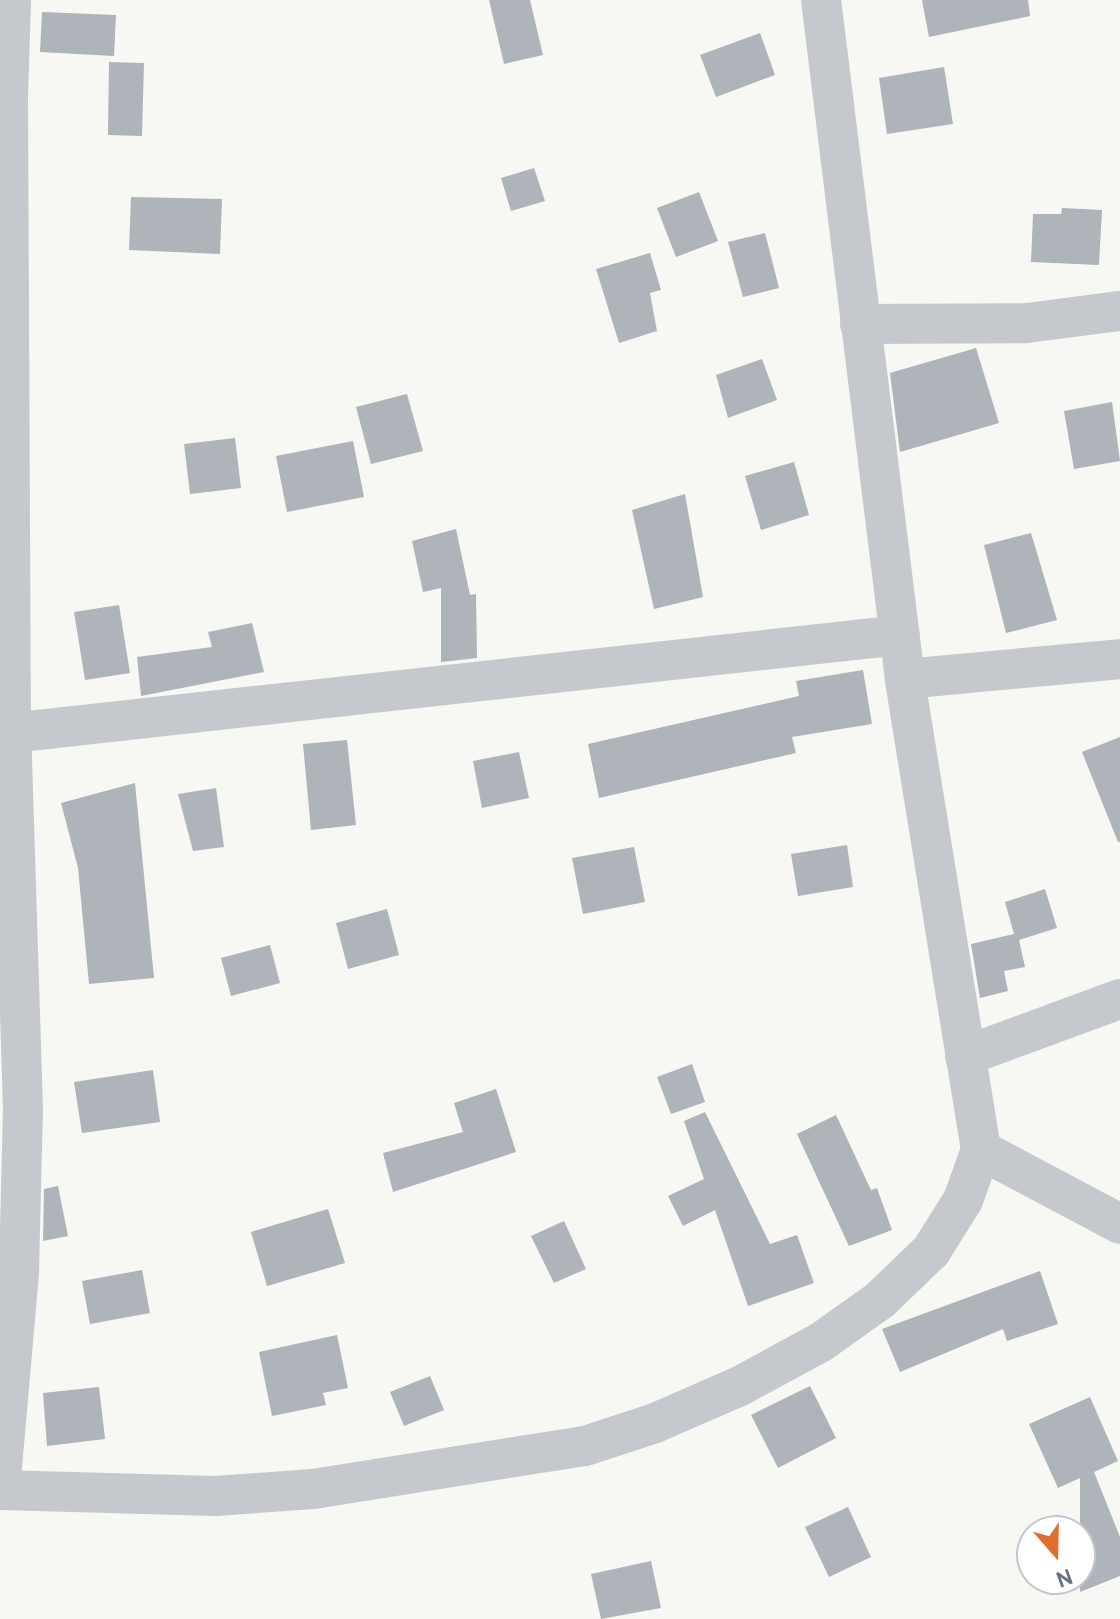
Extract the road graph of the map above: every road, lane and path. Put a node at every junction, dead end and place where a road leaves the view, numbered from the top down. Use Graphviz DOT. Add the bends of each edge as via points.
graph roads {
  1 [pos="11,0"];
  2 [pos="821,0"];
  3 [pos="1120,311"];
  4 [pos="860,324"];
  5 [pos="900,635"];
  6 [pos="1120,659"];
  7 [pos="905,679"];
  8 [pos="11,733"];
  9 [pos="1120,999"];
  10 [pos="965,1056"];
  11 [pos="981,1150"];
  12 [pos="1120,1224"];
  13 [pos="0,1490"];
  1 -- 8 [label="street"];
  2 -- 4 [label="street"];
  3 -- 4 [label="street" via="1027,323"];
  4 -- 5 [label="street"];
  5 -- 7 [label="street"];
  5 -- 8 [label="street"];
  6 -- 7 [label="street"];
  7 -- 10 [label="street"];
  8 -- 13 [label="street" via="23,1109 19,1271"];
  9 -- 10 [label="street"];
  10 -- 11 [label="street"];
  11 -- 12 [label="street"];
  11 -- 13 [label="street" via="963,1200 931,1251 880,1300 821,1342 740,1386 655,1423 585,1446 313,1489 216,1496"];
}
